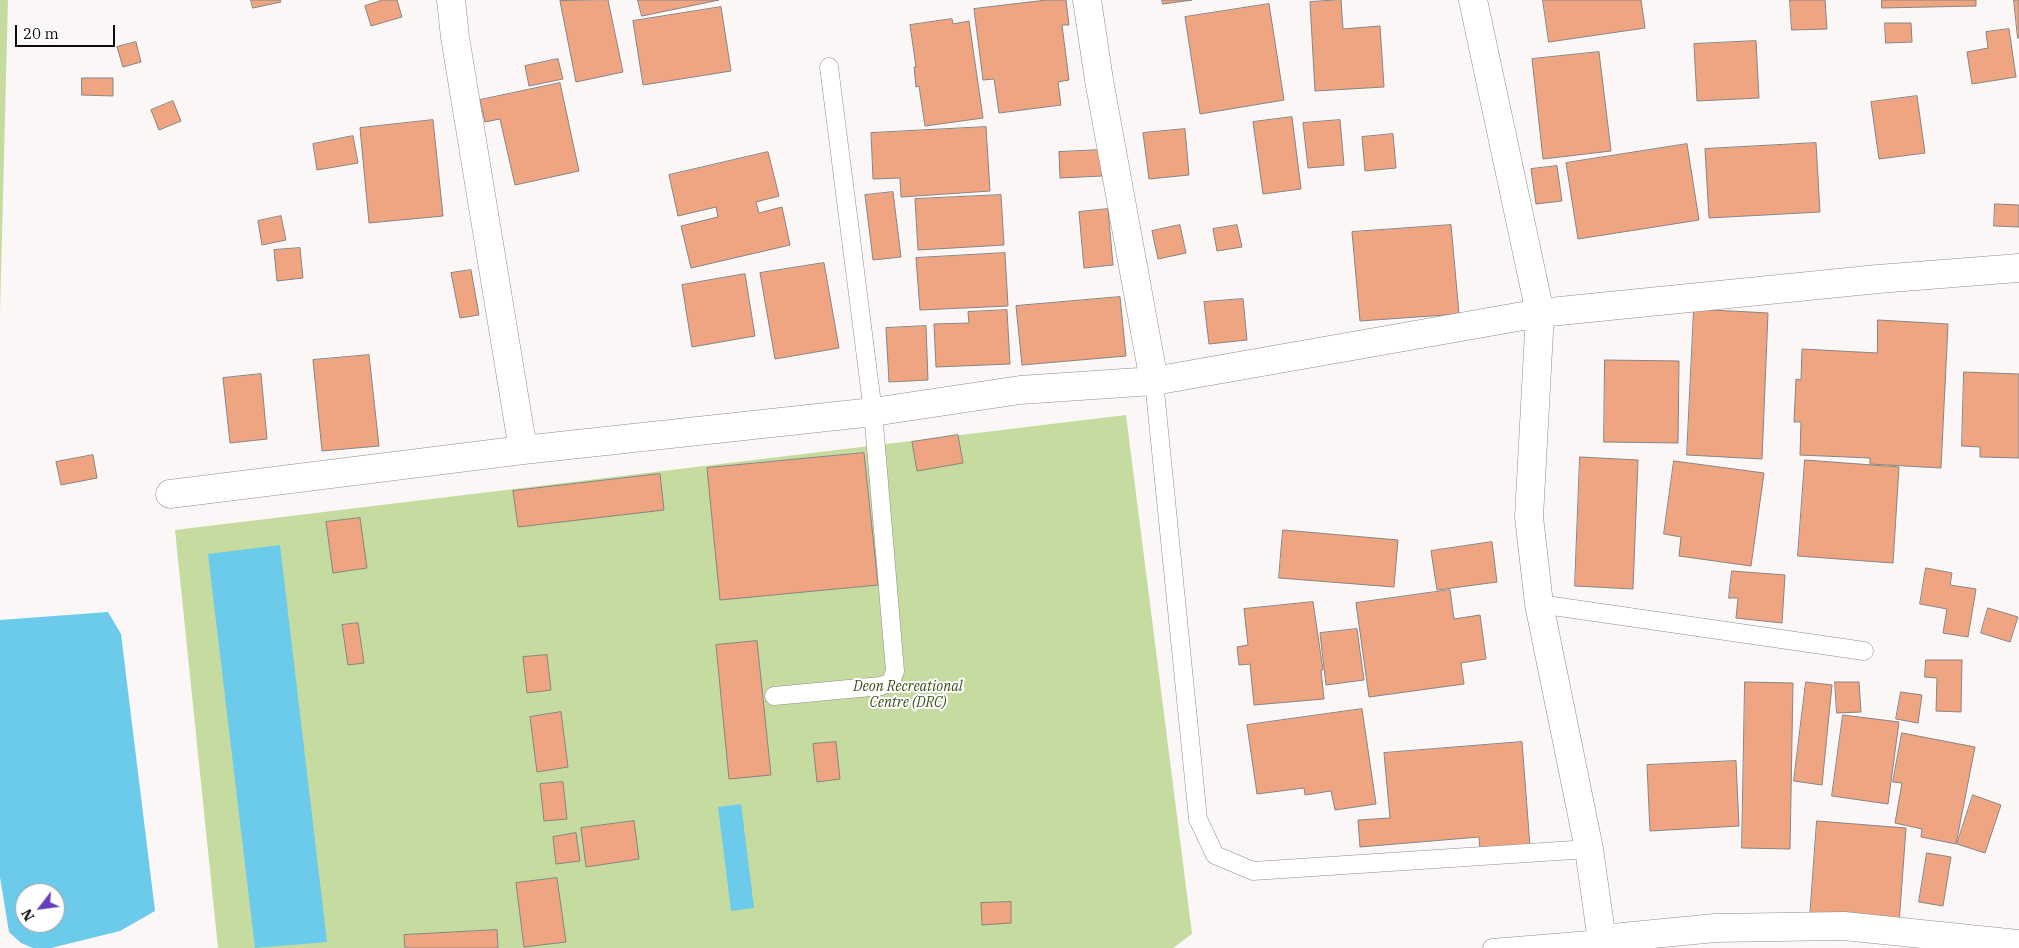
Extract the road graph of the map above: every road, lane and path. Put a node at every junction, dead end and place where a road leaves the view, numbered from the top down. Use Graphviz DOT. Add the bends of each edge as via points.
graph roads {
  1 [pos="451,0"];
  2 [pos="1087,0"];
  3 [pos="1473,0"];
  4 [pos="829,67"];
  5 [pos="2019,268"];
  6 [pos="1540,313"];
  7 [pos="1154,381"];
  8 [pos="873,412"];
  9 [pos="523,450"];
  10 [pos="170,494"];
  11 [pos="1539,604"];
  12 [pos="1864,651"];
  13 [pos="774,696"];
  14 [pos="1589,849"];
  15 [pos="1602,943"];
  16 [pos="2019,944"];
  17 [pos="1492,948"];
  1 -- 9 [label="street"];
  2 -- 7 [label="street"];
  3 -- 6 [label="street"];
  4 -- 8 [label="lane"];
  5 -- 6 [label="street"];
  6 -- 7 [label="street"];
  6 -- 11 [label="street" via="1529,517"];
  7 -- 8 [label="street" via="1020,390"];
  7 -- 14 [label="lane" via="1198,818 1215,855 1253,871"];
  8 -- 9 [label="street"];
  8 -- 13 [label="lane" via="895,671 891,682 881,686"];
  9 -- 10 [label="street"];
  11 -- 12 [label="lane"];
  11 -- 14 [label="street"];
  14 -- 15 [label="street"];
  15 -- 16 [label="street" via="1715,928 1844,926"];
  15 -- 17 [label="lane"];
}
